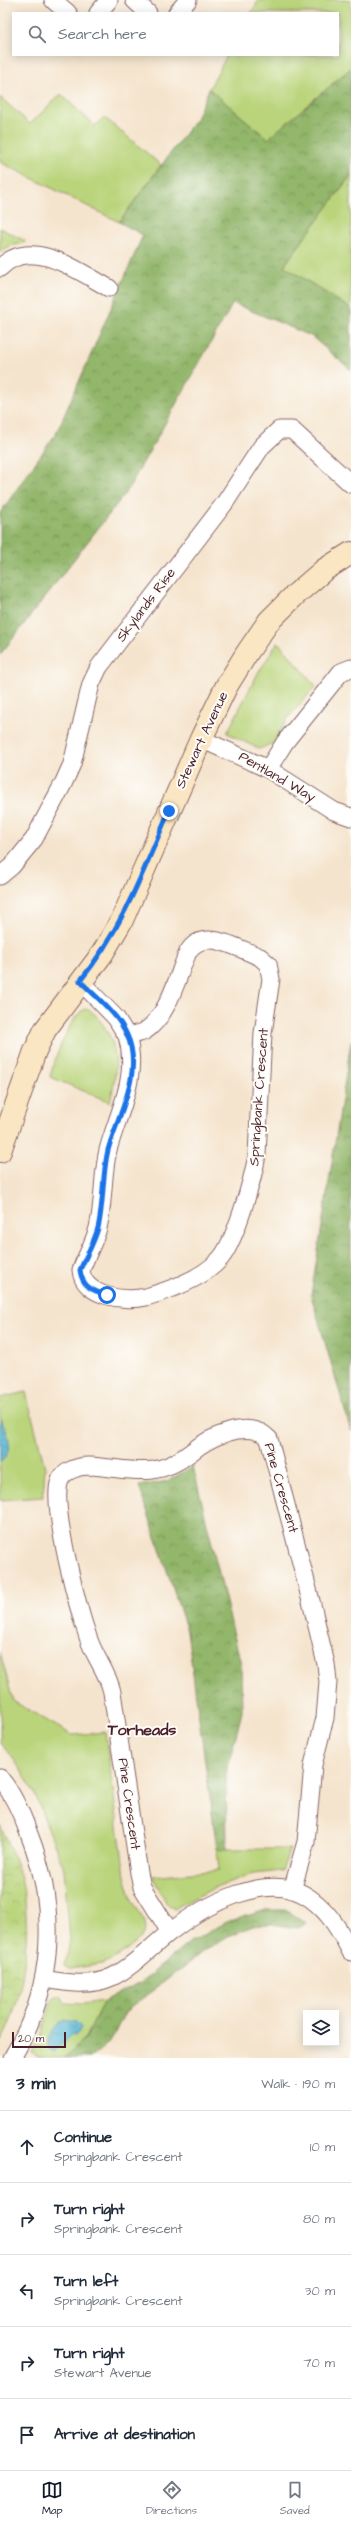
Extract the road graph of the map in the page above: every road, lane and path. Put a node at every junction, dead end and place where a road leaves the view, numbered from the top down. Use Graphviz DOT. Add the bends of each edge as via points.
graph roads {
  1 [pos="54,0"];
  2 [pos="109,0"];
  3 [pos="134,0"];
  4 [pos="188,0"];
  5 [pos="67,12"];
  6 [pos="99,12"];
  7 [pos="147,12"];
  8 [pos="178,12"];
  9 [pos="0,268"];
  10 [pos="110,288"];
  11 [pos="351,484"];
  12 [pos="351,553"];
  13 [pos="351,668"];
  14 [pos="201,739"];
  15 [pos="268,769"];
  16 [pos="351,816"];
  17 [pos="0,876"];
  18 [pos="80,981"];
  19 [pos="128,1036"];
  20 [pos="0,1151"];
  21 [pos="0,1778"];
  22 [pos="292,1890"];
  23 [pos="170,1932"];
  24 [pos="351,1952"];
  25 [pos="44,1979"];
  26 [pos="12,2058"];
  1 -- 5 [label="street"];
  2 -- 6 [label="street"];
  3 -- 7 [label="street"];
  4 -- 8 [label="street"];
  9 -- 10 [label="street" via="7,261 19,256 41,255"];
  11 -- 17 [label="street, Skylands Rise" via="292,430 279,430 262,446 224,504 96,670 72,764 63,784 34,839 12,866"];
  12 -- 14 [label="street, Stewart Avenue" via="324,570 270,621 226,687"];
  13 -- 15 [label="street" via="341,672 285,742"];
  14 -- 15 [label="street, Pentland Way"];
  14 -- 18 [label="street, Stewart Avenue" via="122,920 102,954"];
  15 -- 16 [label="street, Pentland Way" via="334,811"];
  18 -- 19 [label="street, Springbank Crescent" via="116,1018"];
  18 -- 20 [label="street, Stewart Avenue" via="44,1030 34,1051"];
  19 -- 19 [label="street, Springbank Crescent" via="132,1051 132,1073 108,1151 98,1227 80,1270 81,1277 89,1288 107,1295 132,1298 146,1297 196,1277 220,1260 228,1248 257,1155 263,1033 271,979 268,964 260,956 215,940 199,941 192,945 188,952 162,1012 154,1024 144,1032"];
  21 -- 25 [label="street" via="23,1816 44,1879 49,1917"];
  22 -- 23 [label="street" via="264,1889 238,1894 192,1916"];
  22 -- 23 [label="street, Pine Crescent" via="306,1842 312,1771 324,1718 328,1682 312,1605 269,1439 263,1433 255,1431 235,1431 209,1439 178,1462 155,1470 129,1472 85,1466 74,1468 59,1482 62,1534 88,1639 109,1678 142,1887"];
  22 -- 24 [label="street" via="310,1898 324,1910 340,1931"];
  23 -- 25 [label="street" via="114,1976 103,1980 71,1983"];
  25 -- 26 [label="street" via="28,2031"];
}
